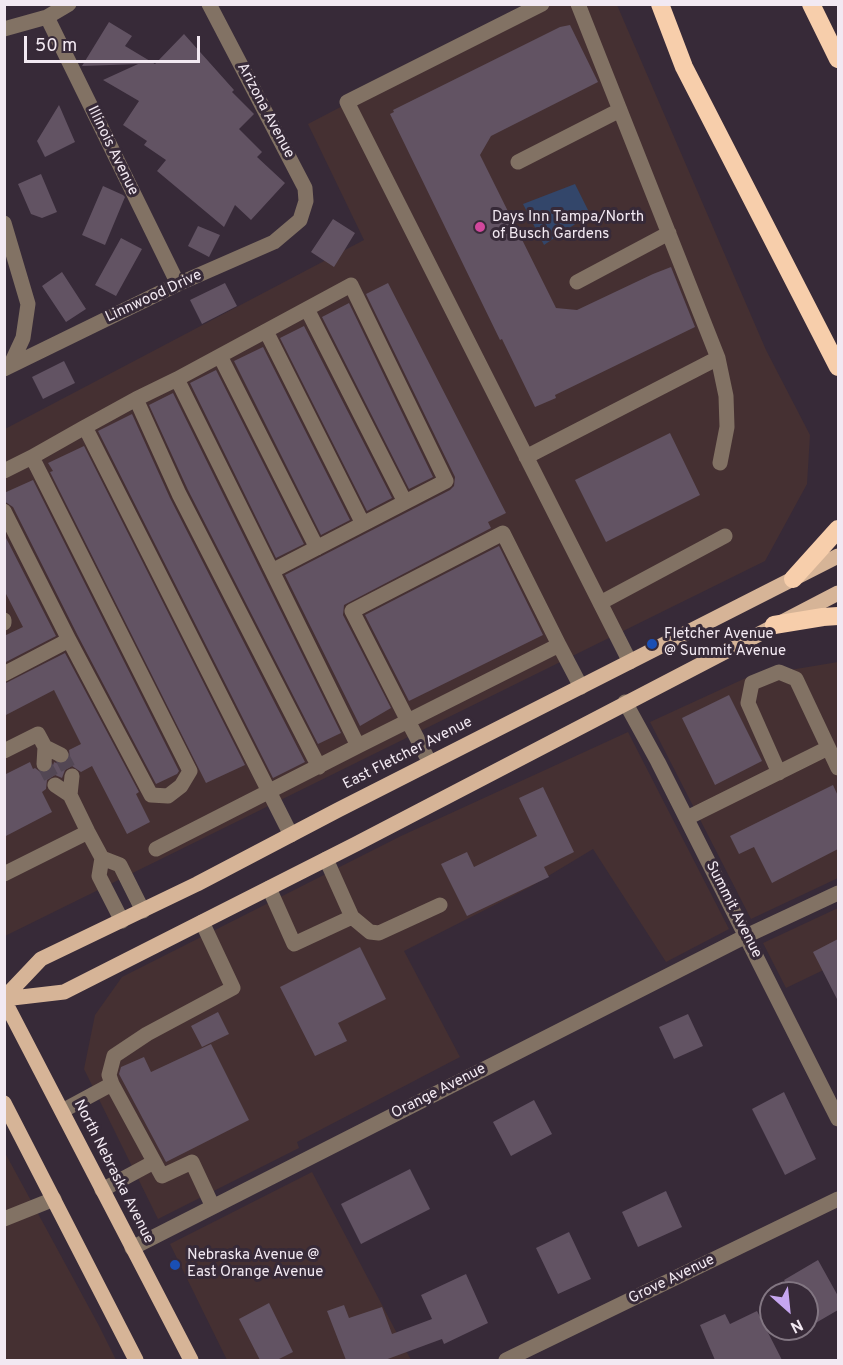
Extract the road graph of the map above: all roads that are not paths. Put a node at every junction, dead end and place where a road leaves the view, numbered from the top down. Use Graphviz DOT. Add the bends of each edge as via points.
graph roads {
  1 [pos="69,4"];
  2 [pos="209,4"];
  3 [pos="542,4"];
  4 [pos="578,4"];
  5 [pos="660,4"];
  6 [pos="811,4"];
  7 [pos="47,17"];
  8 [pos="4,29"];
  9 [pos="838,59"];
  10 [pos="620,110"];
  11 [pos="518,162"];
  12 [pos="300,220"];
  13 [pos="4,222"];
  14 [pos="669,233"];
  15 [pos="577,282"];
  16 [pos="178,285"];
  17 [pos="307,309"];
  18 [pos="266,331"];
  19 [pos="220,356"];
  20 [pos="718,358"];
  21 [pos="838,367"];
  22 [pos="7,368"];
  23 [pos="177,379"];
  24 [pos="136,399"];
  25 [pos="85,427"];
  26 [pos="32,457"];
  27 [pos="526,457"];
  28 [pos="720,463"];
  29 [pos="4,471"];
  30 [pos="405,502"];
  31 [pos="4,511"];
  32 [pos="363,524"];
  33 [pos="838,529"];
  34 [pos="725,536"];
  35 [pos="316,548"];
  36 [pos="838,556"];
  37 [pos="272,571"];
  38 [pos="793,579"];
  39 [pos="838,593"];
  40 [pos="600,603"];
  41 [pos="838,616"];
  42 [pos="774,625"];
  43 [pos="69,640"];
  44 [pos="559,645"];
  45 [pos="630,662"];
  46 [pos="4,674"];
  47 [pos="581,687"];
  48 [pos="626,702"];
  49 [pos="408,721"];
  50 [pos="358,746"];
  51 [pos="45,747"];
  52 [pos="828,748"];
  53 [pos="4,751"];
  54 [pos="61,755"];
  55 [pos="430,763"];
  56 [pos="44,764"];
  57 [pos="319,766"];
  58 [pos="838,768"];
  59 [pos="779,773"];
  60 [pos="72,776"];
  61 [pos="55,785"];
  62 [pos="269,793"];
  63 [pos="70,795"];
  64 [pos="687,818"];
  65 [pos="88,832"];
  66 [pos="291,835"];
  67 [pos="156,849"];
  68 [pos="102,858"];
  69 [pos="326,859"];
  70 [pos="4,874"];
  71 [pos="269,888"];
  72 [pos="838,893"];
  73 [pos="440,905"];
  74 [pos="143,910"];
  75 [pos="352,917"];
  76 [pos="122,921"];
  77 [pos="202,922"];
  78 [pos="746,936"];
  79 [pos="4,999"];
  80 [pos="112,1084"];
  81 [pos="4,1103"];
  82 [pos="62,1112"];
  83 [pos="838,1119"];
  84 [pos="154,1162"];
  85 [pos="102,1190"];
  86 [pos="54,1199"];
  87 [pos="838,1199"];
  88 [pos="213,1207"];
  89 [pos="4,1219"];
  90 [pos="132,1248"];
  91 [pos="512,1359"];
  92 [pos="136,1360"];
  93 [pos="191,1360"];
  1 -- 7 [label="street"];
  2 -- 12 [label="street, Arizona Avenue" via="305,188"];
  3 -- 27 [label="street" via="347,102"];
  4 -- 10 [label="street"];
  5 -- 21 [label="highway" via="684,67"];
  6 -- 9 [label="highway"];
  7 -- 8 [label="street"];
  7 -- 16 [label="street, Illinois Avenue"];
  10 -- 11 [label="street"];
  10 -- 14 [label="street"];
  12 -- 16 [label="street, Linnwood Drive" via="274,242"];
  13 -- 22 [label="street" via="28,304 24,338"];
  14 -- 15 [label="street"];
  14 -- 20 [label="street"];
  16 -- 22 [label="street, Linnwood Drive"];
  17 -- 18 [label="street"];
  17 -- 30 [label="street"];
  17 -- 30 [label="street" via="351,285 446,481"];
  18 -- 19 [label="street"];
  18 -- 32 [label="street"];
  19 -- 23 [label="street"];
  19 -- 35 [label="street"];
  20 -- 27 [label="street"];
  20 -- 28 [label="street" via="726,396 727,428"];
  23 -- 24 [label="street"];
  23 -- 37 [label="street"];
  24 -- 25 [label="street"];
  24 -- 57 [label="street" via="179,494"];
  25 -- 26 [label="street"];
  25 -- 62 [label="street"];
  26 -- 29 [label="street"];
  26 -- 43 [label="street" via="190,771 182,786 168,796 151,795"];
  27 -- 40 [label="street"];
  30 -- 32 [label="street"];
  31 -- 43 [label="street"];
  32 -- 35 [label="street"];
  33 -- 38 [label="highway"];
  34 -- 40 [label="street"];
  35 -- 37 [label="street"];
  36 -- 38 [label="main road, East Fletcher Avenue"];
  37 -- 50 [label="street"];
  38 -- 45 [label="main road, East Fletcher Avenue"];
  39 -- 42 [label="main road"];
  40 -- 45 [label="street"];
  41 -- 42 [label="highway"];
  42 -- 48 [label="main road"];
  43 -- 46 [label="street"];
  44 -- 47 [label="street"];
  44 -- 49 [label="street"];
  44 -- 49 [label="street" via="503,533 352,611"];
  45 -- 47 [label="main road, East Fletcher Avenue"];
  47 -- 55 [label="main road, East Fletcher Avenue"];
  48 -- 64 [label="street, Summit Avenue"];
  48 -- 69 [label="main road"];
  49 -- 50 [label="street"];
  49 -- 55 [label="street"];
  50 -- 57 [label="street"];
  51 -- 53 [label="street" via="38,734"];
  51 -- 54 [label="street"];
  51 -- 56 [label="street"];
  52 -- 58 [label="street"];
  52 -- 59 [label="street"];
  52 -- 59 [label="street" via="796,679 779,672 752,683 748,703"];
  55 -- 66 [label="main road, East Fletcher Avenue"];
  57 -- 62 [label="street"];
  59 -- 64 [label="street"];
  60 -- 63 [label="street"];
  61 -- 63 [label="street"];
  62 -- 66 [label="street"];
  62 -- 67 [label="street"];
  63 -- 65 [label="street"];
  64 -- 78 [label="street, Summit Avenue"];
  65 -- 68 [label="street"];
  65 -- 70 [label="street"];
  66 -- 74 [label="main road, East Fletcher Avenue"];
  68 -- 74 [label="street" via="120,865"];
  68 -- 76 [label="street" via="99,876"];
  69 -- 71 [label="main road"];
  69 -- 75 [label="street"];
  71 -- 75 [label="street" via="294,944"];
  71 -- 77 [label="main road"];
  72 -- 78 [label="street, Orange Avenue"];
  73 -- 75 [label="street" via="379,933 370,932"];
  74 -- 76 [label="main road, East Fletcher Avenue"];
  76 -- 79 [label="main road, East Fletcher Avenue" via="37,962"];
  77 -- 79 [label="main road" via="64,992"];
  77 -- 80 [label="street" via="233,988 114,1056 109,1075"];
  78 -- 83 [label="street, Summit Avenue"];
  78 -- 88 [label="street, Orange Avenue"];
  79 -- 82 [label="main road, North Nebraska Avenue"];
  80 -- 82 [label="street"];
  80 -- 84 [label="street"];
  81 -- 86 [label="main road"];
  82 -- 85 [label="main road, North Nebraska Avenue"];
  84 -- 85 [label="street"];
  84 -- 88 [label="street" via="162,1176 192,1161"];
  85 -- 90 [label="main road, North Nebraska Avenue"];
  86 -- 89 [label="street"];
  86 -- 92 [label="main road"];
  87 -- 91 [label="street, Grove Avenue"];
  88 -- 90 [label="street, Orange Avenue"];
  90 -- 93 [label="main road, North Nebraska Avenue"];
}
